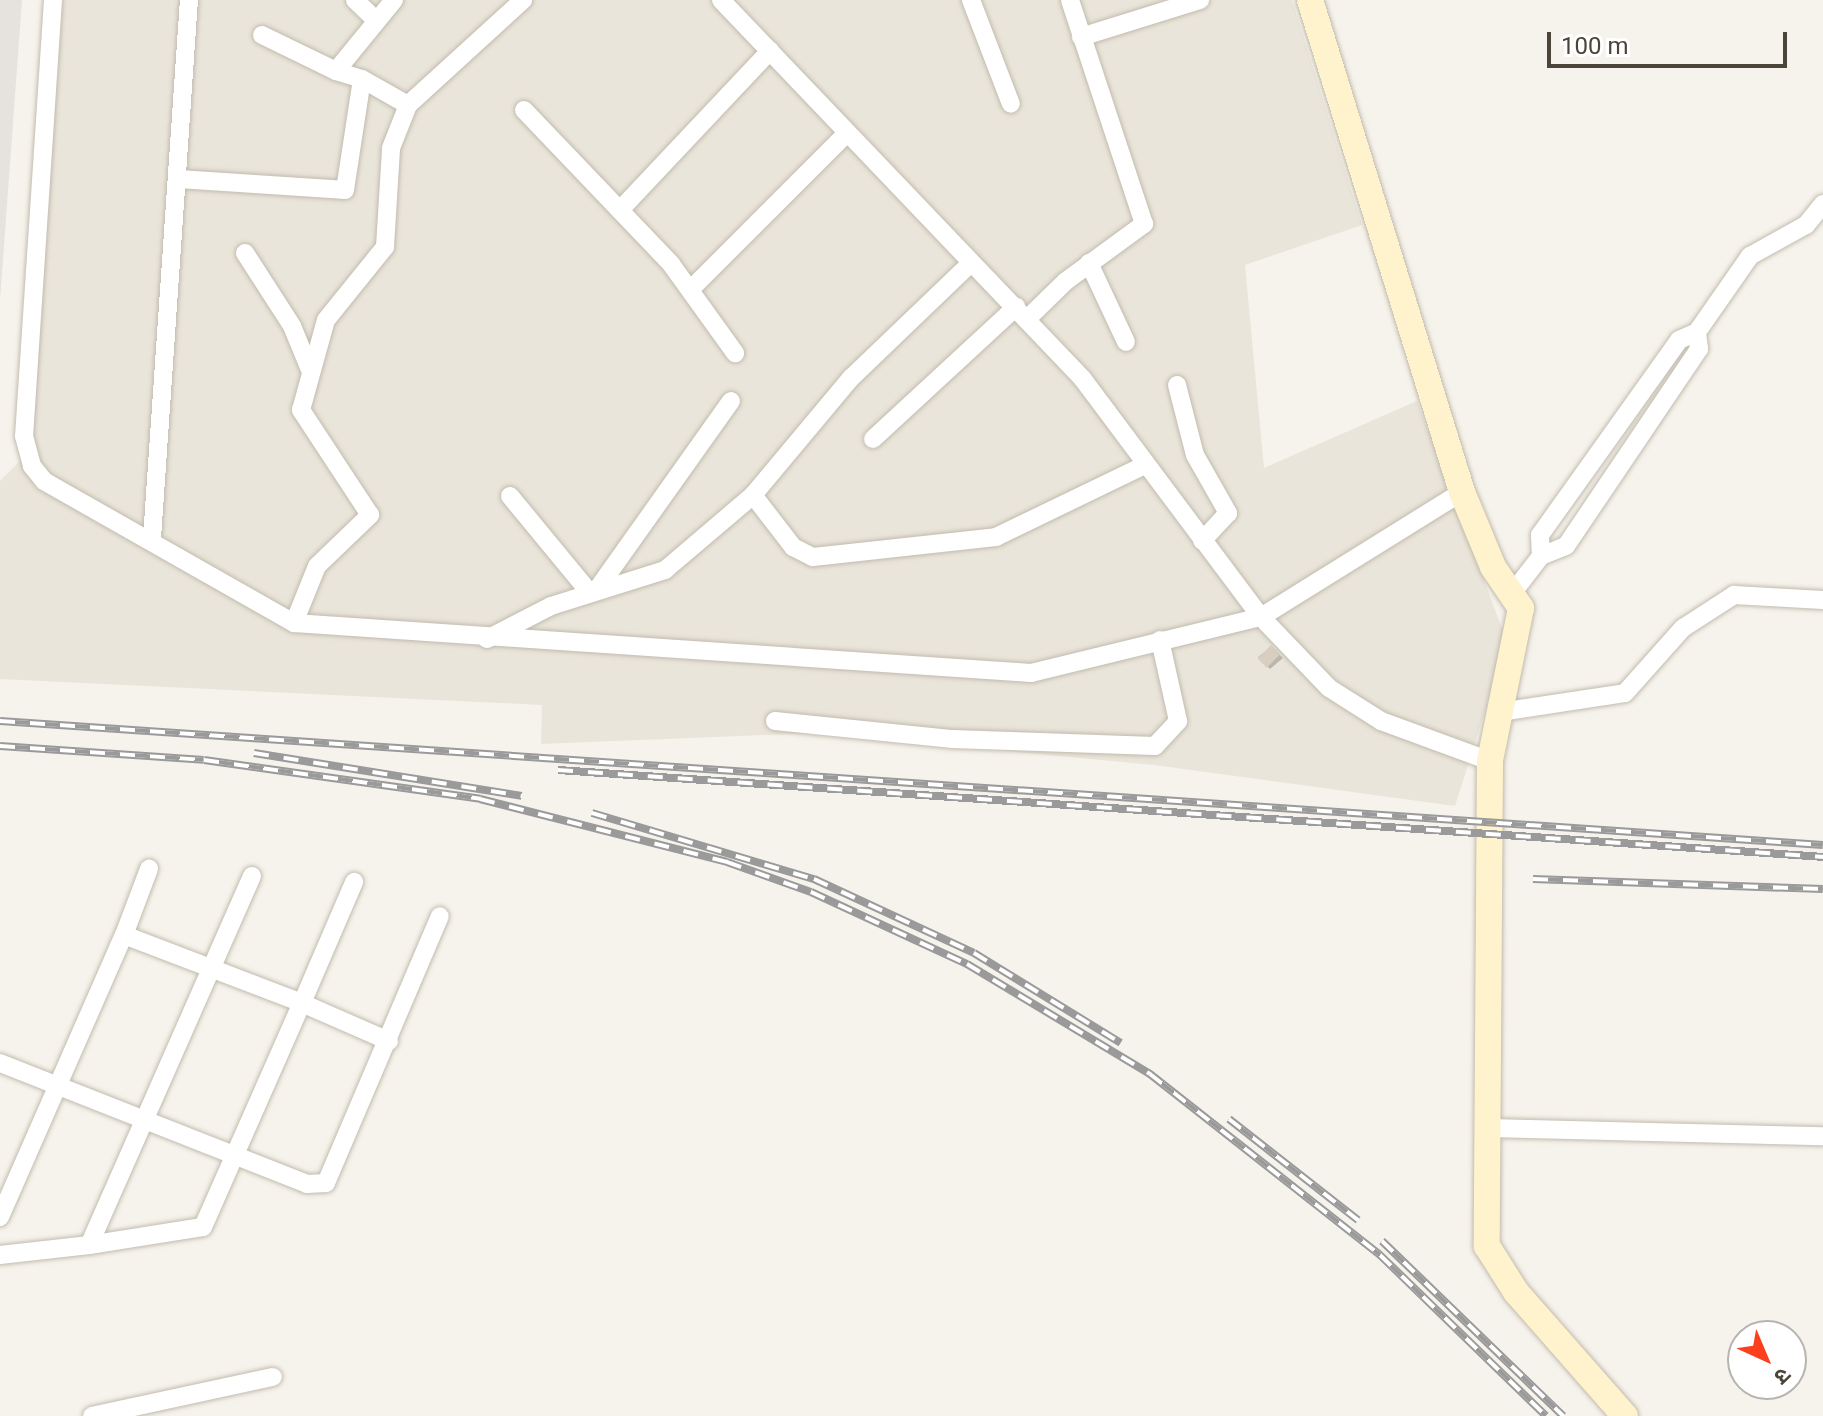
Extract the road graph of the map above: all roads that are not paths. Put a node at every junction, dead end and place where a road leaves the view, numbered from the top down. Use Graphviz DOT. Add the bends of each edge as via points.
graph roads {
  1 [pos="53,0"];
  2 [pos="189,0"];
  3 [pos="355,0"];
  4 [pos="394,0"];
  5 [pos="523,0"];
  6 [pos="721,0"];
  7 [pos="971,0"];
  8 [pos="1070,0"];
  9 [pos="1200,0"];
  10 [pos="1310,0"];
  11 [pos="376,20"];
  12 [pos="262,35"];
  13 [pos="1081,37"];
  14 [pos="770,51"];
  15 [pos="336,71"];
  16 [pos="362,79"];
  17 [pos="1011,104"];
  18 [pos="408,105"];
  19 [pos="524,110"];
  20 [pos="845,135"];
  21 [pos="180,179"];
  22 [pos="1823,204"];
  23 [pos="620,210"];
  24 [pos="1815,226"];
  25 [pos="245,253"];
  26 [pos="971,263"];
  27 [pos="1089,263"];
  28 [pos="691,289"];
  29 [pos="1021,313"];
  30 [pos="1697,332"];
  31 [pos="1126,342"];
  32 [pos="735,353"];
  33 [pos="311,372"];
  34 [pos="1177,385"];
  35 [pos="731,401"];
  36 [pos="873,439"];
  37 [pos="1145,465"];
  38 [pos="1462,492"];
  39 [pos="753,495"];
  40 [pos="510,496"];
  41 [pos="152,538"];
  42 [pos="1202,541"];
  43 [pos="1541,556"];
  44 [pos="1514,591"];
  45 [pos="593,592"];
  46 [pos="1823,600"];
  47 [pos="1261,617"];
  48 [pos="294,623"];
  49 [pos="487,639"];
  50 [pos="1160,640"];
  51 [pos="1500,712"];
  52 [pos="775,721"];
  53 [pos="1490,761"];
  54 [pos="149,869"];
  55 [pos="252,876"];
  56 [pos="354,882"];
  57 [pos="440,916"];
  58 [pos="124,935"];
  59 [pos="211,969"];
  60 [pos="302,1003"];
  61 [pos="389,1041"];
  62 [pos="0,1063"];
  63 [pos="52,1078"];
  64 [pos="143,1116"];
  65 [pos="1488,1128"];
  66 [pos="1823,1136"];
  67 [pos="236,1156"];
  68 [pos="0,1217"];
  69 [pos="89,1245"];
  70 [pos="0,1255"];
  71 [pos="273,1377"];
  72 [pos="92,1416"];
  73 [pos="1625,1416"];
  1 -- 41 [label="street" via="27,453 44,481"];
  2 -- 21 [label="street"];
  3 -- 11 [label="street"];
  4 -- 11 [label="street"];
  5 -- 18 [label="street"];
  6 -- 14 [label="street"];
  7 -- 17 [label="street"];
  8 -- 13 [label="street"];
  9 -- 13 [label="street"];
  10 -- 38 [label="street"];
  11 -- 15 [label="street"];
  12 -- 15 [label="street"];
  13 -- 27 [label="street" via="1144,224"];
  14 -- 20 [label="street"];
  14 -- 23 [label="street"];
  15 -- 16 [label="street"];
  16 -- 18 [label="street"];
  16 -- 21 [label="street" via="345,190"];
  18 -- 33 [label="street" via="391,148 385,247 332,309"];
  19 -- 23 [label="street"];
  20 -- 26 [label="street"];
  20 -- 28 [label="street"];
  21 -- 41 [label="street"];
  22 -- 24 [label="street"];
  23 -- 28 [label="street"];
  24 -- 30 [label="street" via="1750,256"];
  25 -- 33 [label="street" via="292,326"];
  26 -- 29 [label="street"];
  26 -- 39 [label="street" via="851,378"];
  27 -- 29 [label="street"];
  27 -- 31 [label="street"];
  28 -- 32 [label="street"];
  29 -- 36 [label="street"];
  29 -- 37 [label="street"];
  30 -- 43 [label="street" via="1679,340 1540,535"];
  30 -- 43 [label="street" via="1699,349 1566,546"];
  33 -- 48 [label="street" via="305,421 370,515 317,566"];
  34 -- 42 [label="street" via="1195,455 1228,513"];
  35 -- 45 [label="street"];
  37 -- 39 [label="street" via="996,537 813,557 781,535"];
  37 -- 42 [label="street"];
  38 -- 44 [label="street" via="1493,567"];
  38 -- 47 [label="street"];
  39 -- 45 [label="street" via="682,561"];
  40 -- 45 [label="street"];
  41 -- 48 [label="street"];
  42 -- 47 [label="street"];
  43 -- 44 [label="street"];
  44 -- 51 [label="street" via="1519,637"];
  45 -- 49 [label="street" via="521,618"];
  46 -- 51 [label="street" via="1734,595 1683,628 1625,693"];
  47 -- 50 [label="street"];
  47 -- 53 [label="street" via="1329,688 1381,721"];
  48 -- 49 [label="street"];
  49 -- 50 [label="street" via="990,675 1072,666"];
  50 -- 52 [label="street" via="1178,721 1155,746 953,739"];
  51 -- 53 [label="street"];
  53 -- 65 [label="street"];
  54 -- 58 [label="street"];
  55 -- 59 [label="street"];
  56 -- 60 [label="street"];
  57 -- 61 [label="street"];
  58 -- 59 [label="street"];
  58 -- 63 [label="street"];
  59 -- 60 [label="street"];
  59 -- 64 [label="street"];
  60 -- 61 [label="street"];
  60 -- 67 [label="street"];
  61 -- 67 [label="street" via="326,1183 307,1184"];
  62 -- 63 [label="street"];
  63 -- 64 [label="street"];
  63 -- 68 [label="street"];
  64 -- 67 [label="street"];
  64 -- 69 [label="street"];
  65 -- 66 [label="street"];
  65 -- 73 [label="street" via="1487,1246 1516,1292"];
  67 -- 69 [label="street" via="203,1227"];
  69 -- 70 [label="street"];
  71 -- 72 [label="street"];
}
